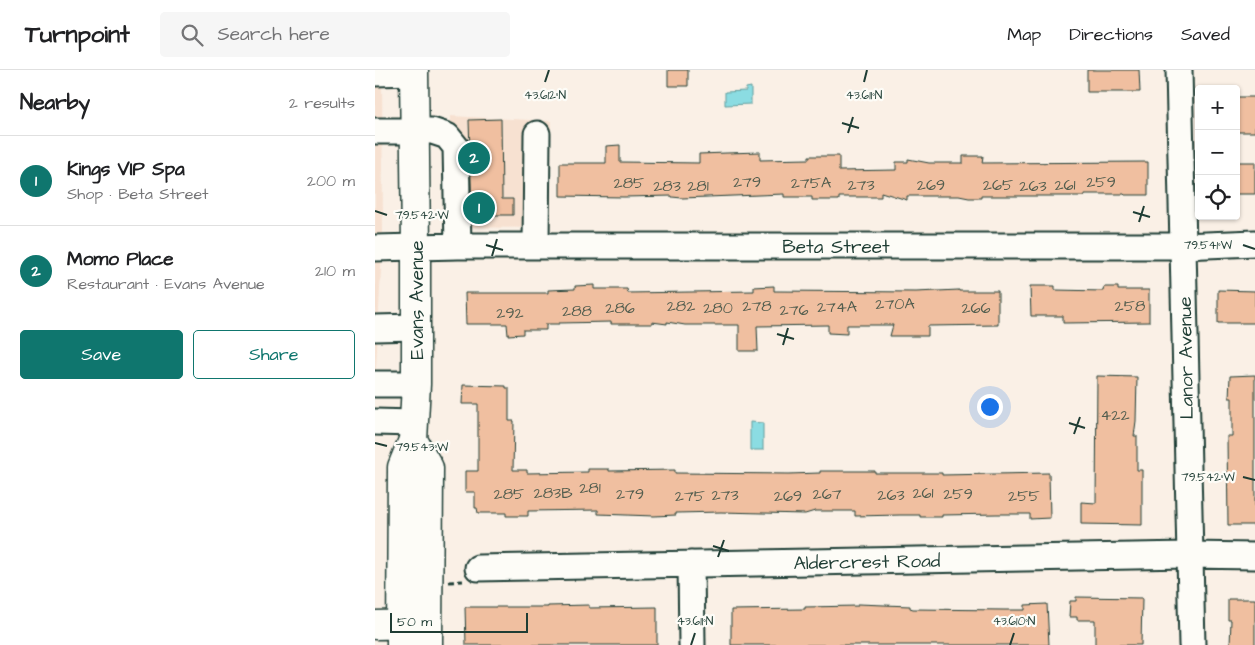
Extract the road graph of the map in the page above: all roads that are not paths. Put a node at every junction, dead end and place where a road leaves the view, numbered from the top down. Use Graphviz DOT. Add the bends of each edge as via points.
graph roads {
  1 [pos="1179,70"];
  2 [pos="414,71"];
  3 [pos="375,73"];
  4 [pos="415,130"];
  5 [pos="375,131"];
  6 [pos="537,134"];
  7 [pos="1255,243"];
  8 [pos="416,246"];
  9 [pos="458,246"];
  10 [pos="536,246"];
  11 [pos="1182,246"];
  12 [pos="375,248"];
  13 [pos="375,328"];
  14 [pos="416,328"];
  15 [pos="375,384"];
  16 [pos="416,384"];
  17 [pos="375,422"];
  18 [pos="413,432"];
  19 [pos="1188,555"];
  20 [pos="1255,556"];
  21 [pos="691,564"];
  22 [pos="478,568"];
  23 [pos="407,633"];
  24 [pos="693,645"];
  25 [pos="1192,645"];
  1 -- 11 [label="street, Lanor Avenue"];
  2 -- 3 [label="street"];
  2 -- 4 [label="main road, Evans Avenue"];
  4 -- 5 [label="street"];
  4 -- 8 [label="main road, Evans Avenue"];
  4 -- 9 [label="street" via="447,136 456,148"];
  6 -- 10 [label="street"];
  7 -- 11 [label="street, Beta Street"];
  8 -- 9 [label="street, Beta Street"];
  8 -- 12 [label="street, Beta Street"];
  8 -- 14 [label="main road, Evans Avenue"];
  9 -- 10 [label="street, Beta Street"];
  10 -- 11 [label="street, Beta Street"];
  11 -- 19 [label="street, Lanor Avenue"];
  13 -- 14 [label="street"];
  14 -- 16 [label="main road, Evans Avenue"];
  15 -- 16 [label="street"];
  16 -- 18 [label="main road, Evans Avenue"];
  17 -- 18 [label="street"];
  18 -- 23 [label="main road, Evans Avenue" via="401,467"];
  19 -- 20 [label="street, Aldercrest Road"];
  19 -- 21 [label="street, Aldercrest Road"];
  19 -- 25 [label="street, Lanor Avenue"];
  21 -- 22 [label="street, Aldercrest Road"];
  21 -- 24 [label="street"];
}
